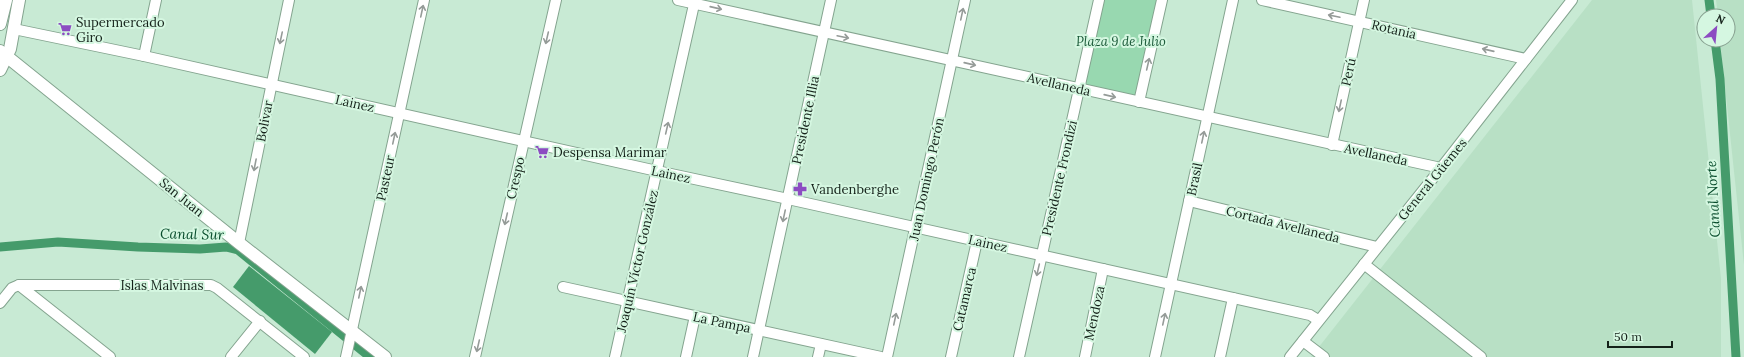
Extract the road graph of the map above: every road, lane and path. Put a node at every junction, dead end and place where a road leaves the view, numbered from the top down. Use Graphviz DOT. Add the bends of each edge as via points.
graph roads {
  1 [pos="6,0"];
  2 [pos="18,0"];
  3 [pos="156,0"];
  4 [pos="289,0"];
  5 [pos="424,0"];
  6 [pos="556,0"];
  7 [pos="678,0"];
  8 [pos="831,0"];
  9 [pos="965,0"];
  10 [pos="1099,0"];
  11 [pos="1162,0"];
  12 [pos="1233,0"];
  13 [pos="1262,0"];
  14 [pos="1364,0"];
  15 [pos="1572,0"];
  16 [pos="695,2"];
  17 [pos="1359,21"];
  18 [pos="0,25"];
  19 [pos="14,29"];
  20 [pos="824,33"];
  21 [pos="4,53"];
  22 [pos="144,56"];
  23 [pos="1526,59"];
  24 [pos="952,60"];
  25 [pos="0,70"];
  26 [pos="271,84"];
  27 [pos="1079,89"];
  28 [pos="1139,102"];
  29 [pos="399,112"];
  30 [pos="1207,117"];
  31 [pos="524,140"];
  32 [pos="1332,145"];
  33 [pos="1441,168"];
  34 [pos="657,171"];
  35 [pos="788,199"];
  36 [pos="1189,201"];
  37 [pos="915,227"];
  38 [pos="977,241"];
  39 [pos="239,243"];
  40 [pos="1377,247"];
  41 [pos="1042,255"];
  42 [pos="1364,264"];
  43 [pos="1103,269"];
  44 [pos="1171,284"];
  45 [pos="19,285"];
  46 [pos="563,287"];
  47 [pos="1233,298"];
  48 [pos="628,301"];
  49 [pos="0,304"];
  50 [pos="695,316"];
  51 [pos="1318,320"];
  52 [pos="260,321"];
  53 [pos="351,330"];
  54 [pos="759,330"];
  55 [pos="1303,341"];
  56 [pos="821,344"];
  57 [pos="110,357"];
  58 [pos="232,357"];
  59 [pos="304,357"];
  60 [pos="346,357"];
  61 [pos="385,357"];
  62 [pos="475,357"];
  63 [pos="615,357"];
  64 [pos="686,357"];
  65 [pos="753,357"];
  66 [pos="818,357"];
  67 [pos="881,357"];
  68 [pos="887,357"];
  69 [pos="951,357"];
  70 [pos="1019,357"];
  71 [pos="1085,357"];
  72 [pos="1155,357"];
  73 [pos="1220,357"];
  74 [pos="1290,357"];
  75 [pos="1324,357"];
  76 [pos="1481,357"];
  1 -- 18 [label="street"];
  2 -- 19 [label="street"];
  3 -- 22 [label="street"];
  4 -- 26 [label="street, Bolivar, one-way"];
  29 -- 5 [label="street, Pasteur, one-way"];
  6 -- 31 [label="street, Crespo, one-way"];
  7 -- 16 [label="street, Avellaneda"];
  8 -- 20 [label="street, Presidente Illia"];
  24 -- 9 [label="street, Juan Domingo Perón, one-way"];
  10 -- 27 [label="street, Presidente Frondizi"];
  28 -- 11 [label="street, one-way"];
  12 -- 30 [label="street, Brasil"];
  17 -- 13 [label="street, Rotania, one-way"];
  14 -- 17 [label="street, Perú"];
  15 -- 23 [label="street, General Güemes"];
  16 -- 20 [label="street, Avellaneda, one-way"];
  34 -- 16 [label="street, Joaquín Víctor González, one-way"];
  23 -- 17 [label="street, Rotania, one-way"];
  17 -- 32 [label="street, Perú, one-way"];
  18 -- 19 [label="street, Lainez"];
  19 -- 21 [label="street"];
  19 -- 22 [label="street, Lainez"];
  20 -- 24 [label="street, Avellaneda, one-way"];
  20 -- 35 [label="street, Presidente Illia"];
  21 -- 25 [label="street"];
  21 -- 39 [label="street, San Juan"];
  22 -- 26 [label="street, Lainez"];
  23 -- 33 [label="street, General Güemes"];
  24 -- 27 [label="street, Avellaneda, one-way"];
  24 -- 37 [label="street, Juan Domingo Perón"];
  26 -- 29 [label="street, Lainez"];
  26 -- 39 [label="street, Bolivar, one-way"];
  27 -- 28 [label="street, Avellaneda, one-way"];
  27 -- 41 [label="street, Presidente Frondizi"];
  28 -- 30 [label="street, Avellaneda"];
  29 -- 31 [label="street, Lainez"];
  53 -- 29 [label="street, Pasteur, one-way"];
  30 -- 32 [label="street, Avellaneda"];
  36 -- 30 [label="street, Brasil, one-way"];
  31 -- 34 [label="street, Lainez"];
  31 -- 62 [label="street, Crespo, one-way"];
  32 -- 33 [label="street, Avellaneda"];
  33 -- 40 [label="street, General Güemes"];
  34 -- 35 [label="street, Lainez"];
  34 -- 48 [label="street, Joaquín Víctor González"];
  35 -- 37 [label="street, Lainez"];
  35 -- 54 [label="street, Presidente Illia, one-way"];
  36 -- 40 [label="street, Cortada Avellaneda"];
  36 -- 44 [label="street, Brasil"];
  37 -- 38 [label="street, Lainez"];
  68 -- 37 [label="street, Juan Domingo Perón, one-way"];
  38 -- 41 [label="street, Lainez"];
  38 -- 69 [label="street, Catamarca"];
  39 -- 53 [label="street, San Juan"];
  40 -- 42 [label="street, General Güemes"];
  41 -- 43 [label="street, Lainez"];
  41 -- 70 [label="street, Presidente Frondizi, one-way"];
  42 -- 51 [label="street, General Güemes"];
  42 -- 76 [label="street"];
  43 -- 44 [label="street, Lainez"];
  43 -- 71 [label="street, Mendoza"];
  44 -- 47 [label="street, Lainez"];
  72 -- 44 [label="street, Brasil, one-way"];
  45 -- 49 [label="street" via="12,288"];
  45 -- 52 [label="street, Islas Malvinas" via="211,285"];
  45 -- 57 [label="street"];
  46 -- 48 [label="street, La Pampa"];
  47 -- 51 [label="street, Lainez" via="1310,315"];
  47 -- 73 [label="street"];
  48 -- 50 [label="street, La Pampa"];
  48 -- 63 [label="street, Joaquín Víctor González"];
  50 -- 54 [label="street, La Pampa"];
  50 -- 64 [label="street"];
  51 -- 55 [label="street, General Güemes"];
  52 -- 58 [label="street"];
  52 -- 59 [label="street, Islas Malvinas"];
  53 -- 60 [label="street, Pasteur"];
  53 -- 61 [label="street, San Juan"];
  54 -- 56 [label="street, La Pampa"];
  54 -- 65 [label="street, Presidente Illia"];
  55 -- 74 [label="street, General Güemes"];
  55 -- 75 [label="street"];
  56 -- 66 [label="street"];
  56 -- 67 [label="street, La Pampa"];
}
